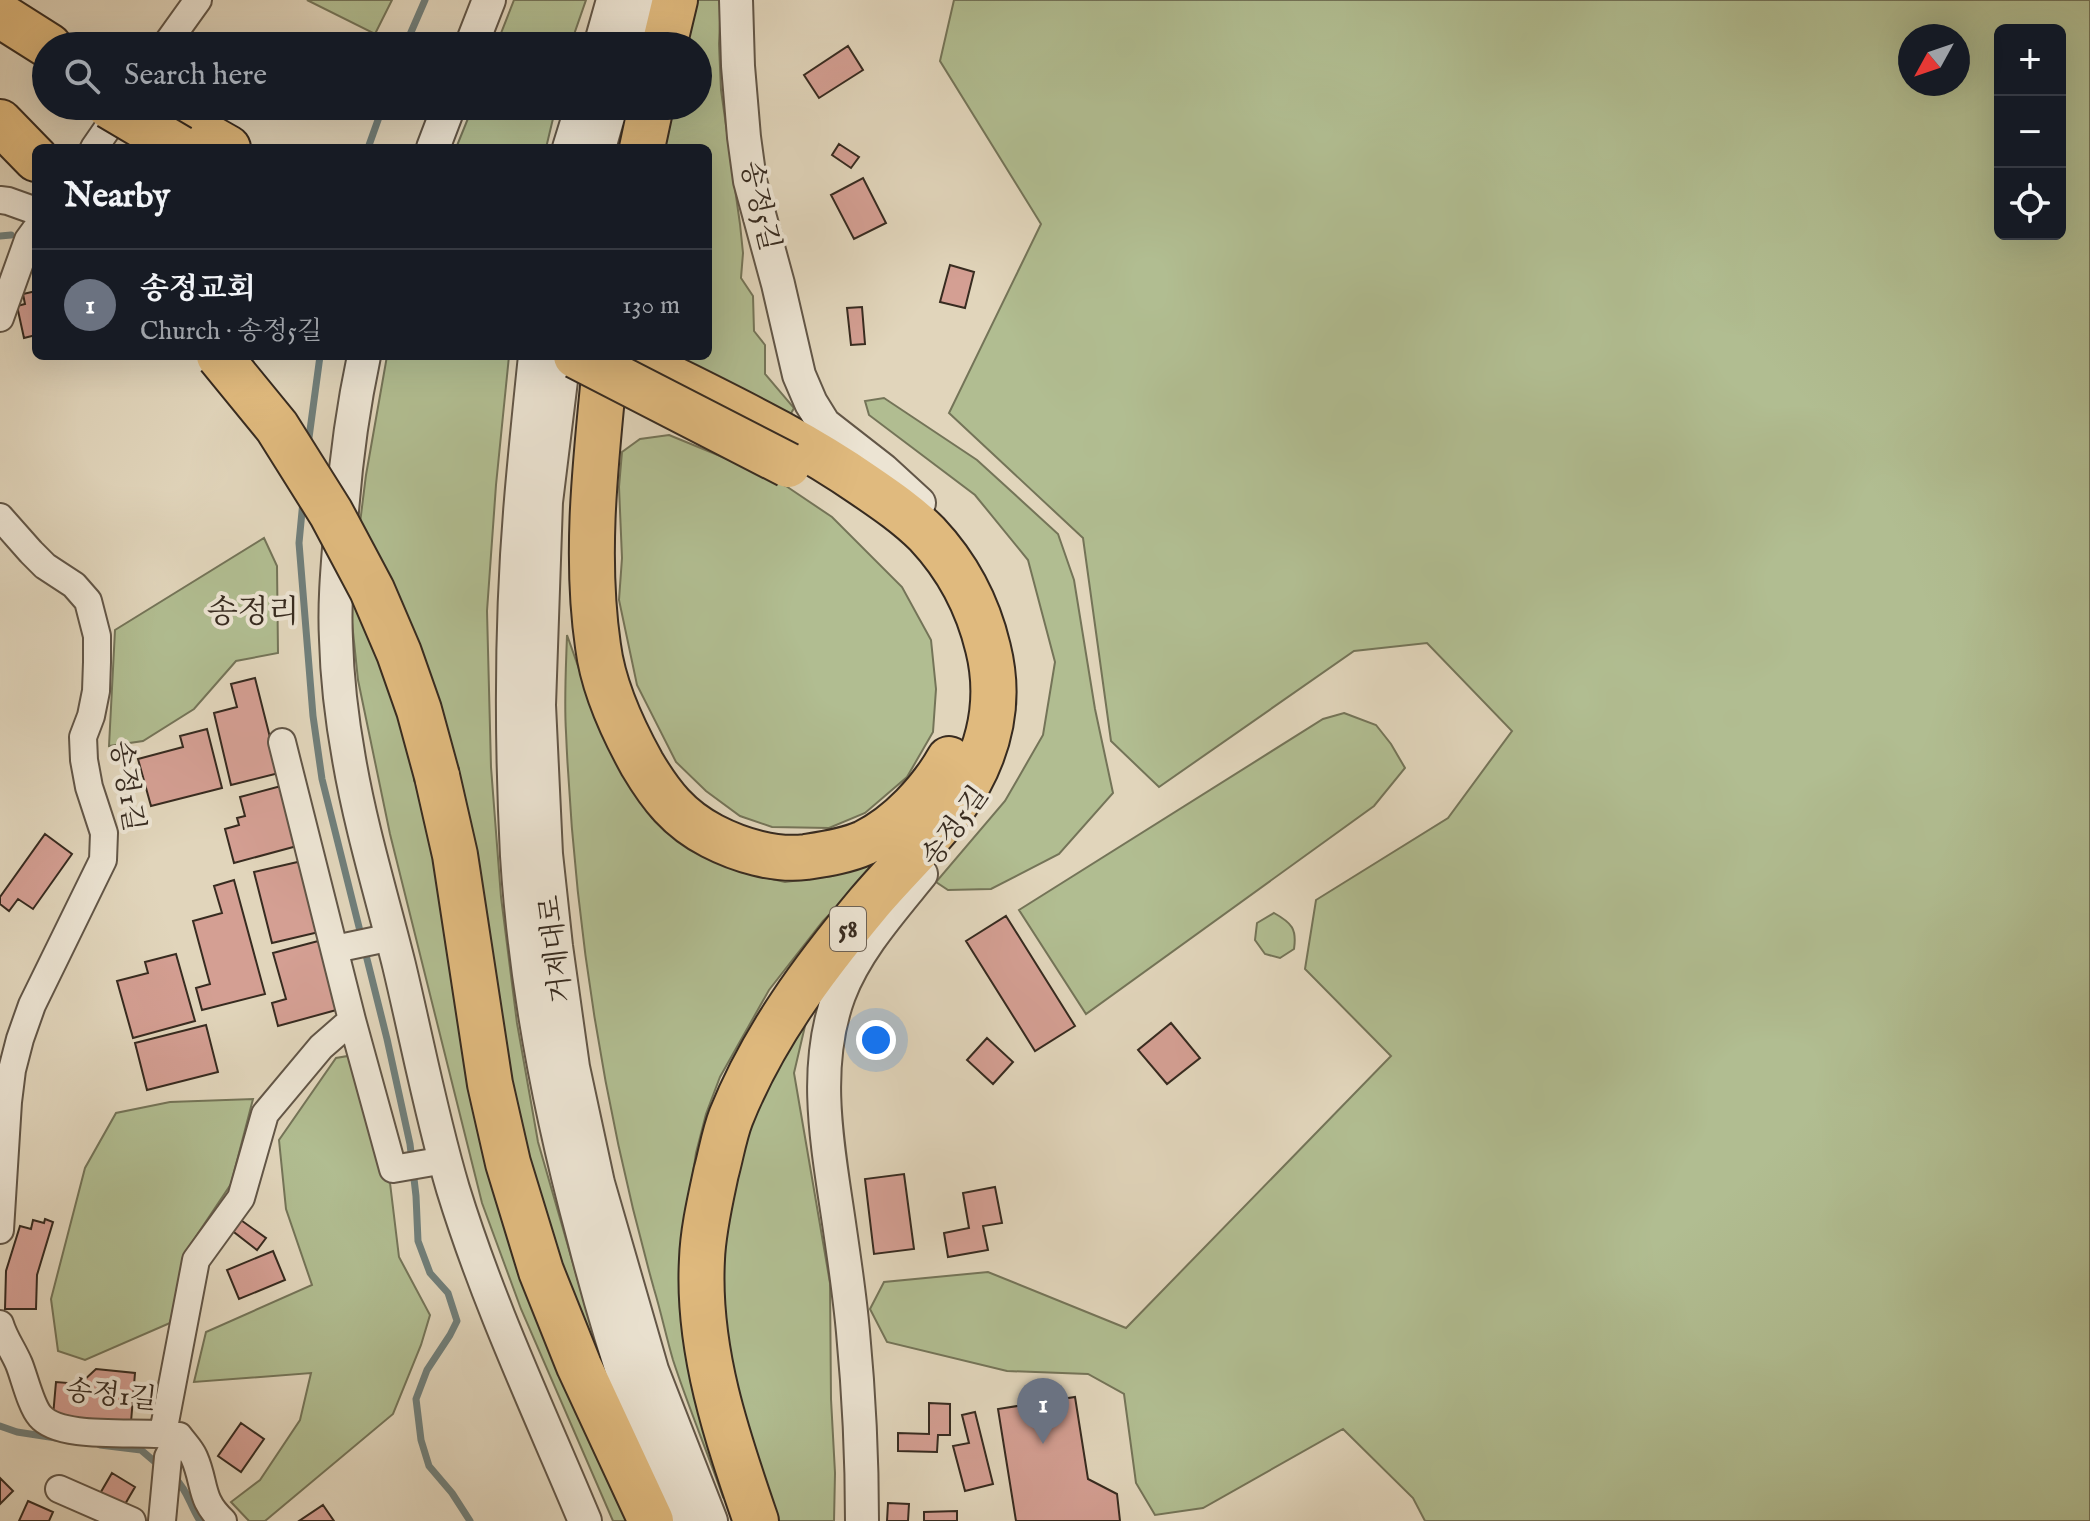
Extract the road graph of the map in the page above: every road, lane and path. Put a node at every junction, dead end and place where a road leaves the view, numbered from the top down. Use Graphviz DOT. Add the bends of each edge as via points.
graph roads {
  1 [pos="198,0"];
  2 [pos="489,0"];
  3 [pos="613,0"];
  4 [pos="643,0"];
  5 [pos="675,0"];
  6 [pos="736,0"];
  7 [pos="0,15"];
  8 [pos="175,32"];
  9 [pos="476,32"];
  10 [pos="604,32"];
  11 [pos="633,32"];
  12 [pos="667,32"];
  13 [pos="32,35"];
  14 [pos="0,41"];
  15 [pos="32,60"];
  16 [pos="113,120"];
  17 [pos="133,120"];
  18 [pos="179,120"];
  19 [pos="444,120"];
  20 [pos="578,120"];
  21 [pos="607,120"];
  22 [pos="648,120"];
  23 [pos="0,122"];
  24 [pos="97,144"];
  25 [pos="173,144"];
  26 [pos="221,144"];
  27 [pos="435,144"];
  28 [pos="570,144"];
  29 [pos="600,144"];
  30 [pos="643,144"];
  31 [pos="32,155"];
  32 [pos="0,200"];
  33 [pos="32,210"];
  34 [pos="32,234"];
  35 [pos="0,318"];
  36 [pos="222,360"];
  37 [pos="363,360"];
  38 [pos="535,360"];
  39 [pos="564,360"];
  40 [pos="585,360"];
  41 [pos="606,360"];
  42 [pos="635,360"];
  43 [pos="784,450"];
  44 [pos="0,517"];
  45 [pos="282,742"];
  46 [pos="392,937"];
  47 [pos="335,949"];
  48 [pos="352,1020"];
  49 [pos="445,1160"];
  50 [pos="0,1230"];
  51 [pos="1,1328"];
  52 [pos="170,1442"];
  53 [pos="59,1489"];
  54 [pos="163,1511"];
  55 [pos="132,1521"];
  56 [pos="223,1521"];
  57 [pos="585,1521"];
  58 [pos="651,1521"];
  59 [pos="679,1521"];
  60 [pos="711,1521"];
  61 [pos="756,1521"];
  62 [pos="862,1521"];
  1 -- 8 [label="street"];
  2 -- 9 [label="street"];
  3 -- 10 [label="street"];
  4 -- 11 [label="street"];
  5 -- 12 [label="highway"];
  6 -- 62 [label="street, 송정5길" via="750,181 799,375 824,424 947,529 998,611 1011,659 1012,703 1003,751 984,795 858,958 830,1028 824,1108 853,1332"];
  7 -- 13 [label="highway"];
  14 -- 15 [label="highway"];
  16 -- 24 [label="street"];
  17 -- 25 [label="highway, bridge"];
  18 -- 26 [label="highway"];
  19 -- 27 [label="street"];
  20 -- 28 [label="street"];
  21 -- 29 [label="street"];
  22 -- 30 [label="highway"];
  23 -- 31 [label="highway"];
  32 -- 33 [label="street"];
  34 -- 35 [label="street"];
  36 -- 58 [label="highway, bridge" via="277,427 331,513 399,653 419,710 455,855 490,1084 508,1163 541,1271"];
  37 -- 46 [label="street" via="346,457 336,638 349,761"];
  38 -- 59 [label="street, 거제대로" via="520,503 513,708 527,953 566,1173 594,1279 623,1379"];
  39 -- 60 [label="street, 거제대로" via="546,502 539,705 556,946 573,1067 598,1183 652,1370"];
  40 -- 43 [label="highway, 58, bridge"];
  41 -- 43 [label="highway" via="591,570 598,648 613,703 648,774 692,826 763,855 799,858 864,843 919,801 957,744 966,704 966,670 961,643 937,589 897,542"];
  42 -- 43 [label="highway, 58"];
  43 -- 61 [label="highway, 58" via="837,466 895,506 955,570 985,635 993,670 993,714 981,761 950,811 792,1000 758,1056 729,1121 702,1258 703,1313 722,1418"];
  44 -- 50 [label="street, 송정1길" via="45,566 88,601 97,662 96,691 83,737 84,760 104,833 103,860 20,1039 8,1102"];
  45 -- 47 [label="street"];
  46 -- 47 [label="street"];
  46 -- 49 [label="street"];
  47 -- 48 [label="street"];
  48 -- 49 [label="street" via="393,1169"];
  48 -- 52 [label="street" via="321,1047 265,1114 241,1198 196,1260"];
  49 -- 57 [label="street" via="505,1334"];
  51 -- 52 [label="street, 송정1길" via="39,1416 57,1427"];
  52 -- 54 [label="street"];
  52 -- 56 [label="street, 송정1길" via="194,1457 204,1495"];
  53 -- 55 [label="street"];
}
